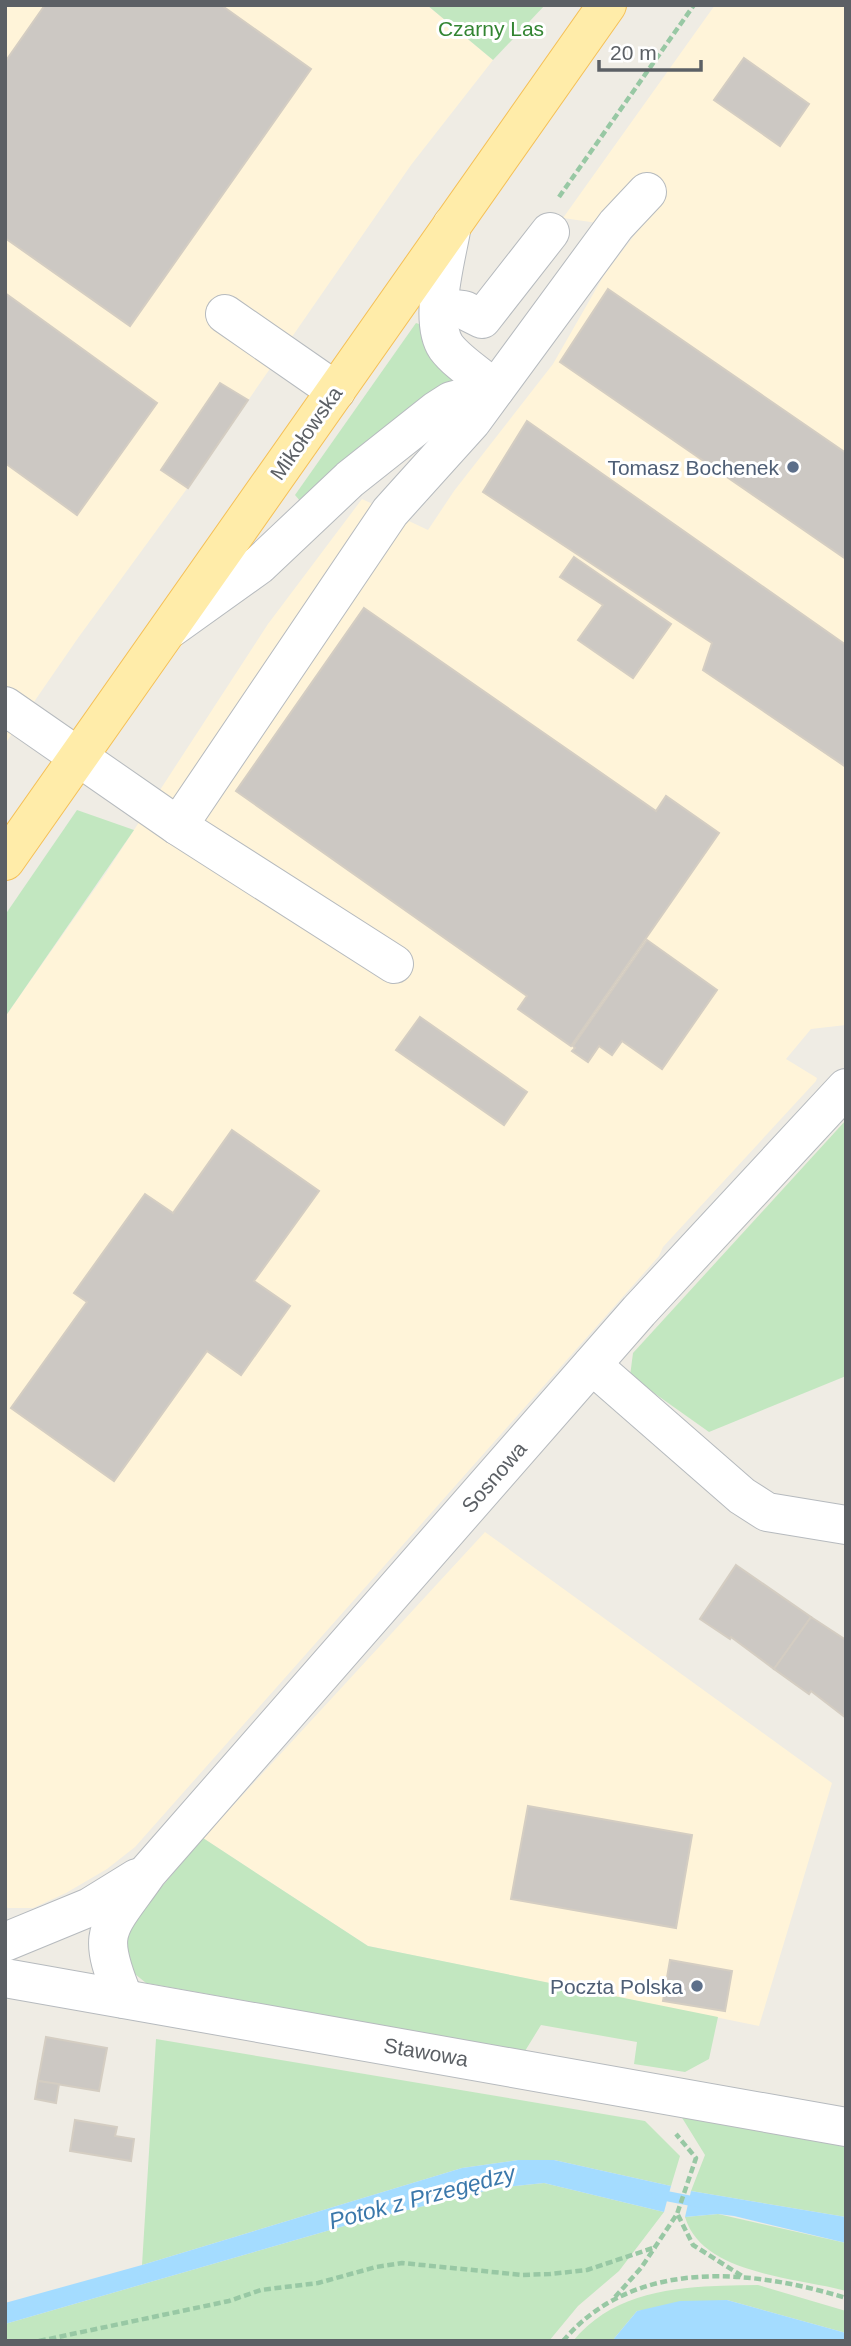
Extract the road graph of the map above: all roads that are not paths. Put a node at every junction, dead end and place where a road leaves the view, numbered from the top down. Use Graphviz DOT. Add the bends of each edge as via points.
graph roads {
  1 [pos="607,5"];
  2 [pos="647,192"];
  3 [pos="452,225"];
  4 [pos="550,232"];
  5 [pos="439,307"];
  6 [pos="225,314"];
  7 [pos="495,389"];
  8 [pos="336,391"];
  9 [pos="166,631"];
  10 [pos="5,706"];
  11 [pos="78,759"];
  12 [pos="178,825"];
  13 [pos="5,861"];
  14 [pos="394,964"];
  15 [pos="846,1088"];
  16 [pos="592,1364"];
  17 [pos="846,1525"];
  18 [pos="101,1916"];
  19 [pos="8,1938"];
  20 [pos="35,1983"];
  21 [pos="124,1999"];
  22 [pos="846,2127"];
  1 -- 3 [label="main road, Mikołowska"];
  2 -- 7 [label="street" via="616,225"];
  3 -- 5 [label="street"];
  3 -- 8 [label="main road, Mikołowska"];
  4 -- 5 [label="street" via="482,319 464,310"];
  5 -- 7 [label="street" via="437,323 447,347"];
  6 -- 8 [label="street"];
  7 -- 9 [label="street" via="450,401 437,410 350,479 259,565"];
  7 -- 12 [label="street" via="390,512"];
  8 -- 9 [label="main road, Mikołowska"];
  9 -- 11 [label="main road, Mikołowska"];
  10 -- 11 [label="street"];
  11 -- 12 [label="street"];
  11 -- 13 [label="main road, Mikołowska"];
  12 -- 14 [label="street"];
  15 -- 16 [label="street, Sosnowa"];
  16 -- 17 [label="street" via="742,1496 767,1512"];
  16 -- 18 [label="street, Sosnowa" via="148,1872"];
  18 -- 19 [label="street"];
  18 -- 20 [label="street, Sosnowa"];
  18 -- 21 [label="street" via="107,1955"];
  20 -- 21 [label="street, Stawowa"];
  21 -- 22 [label="street, Stawowa"];
}
